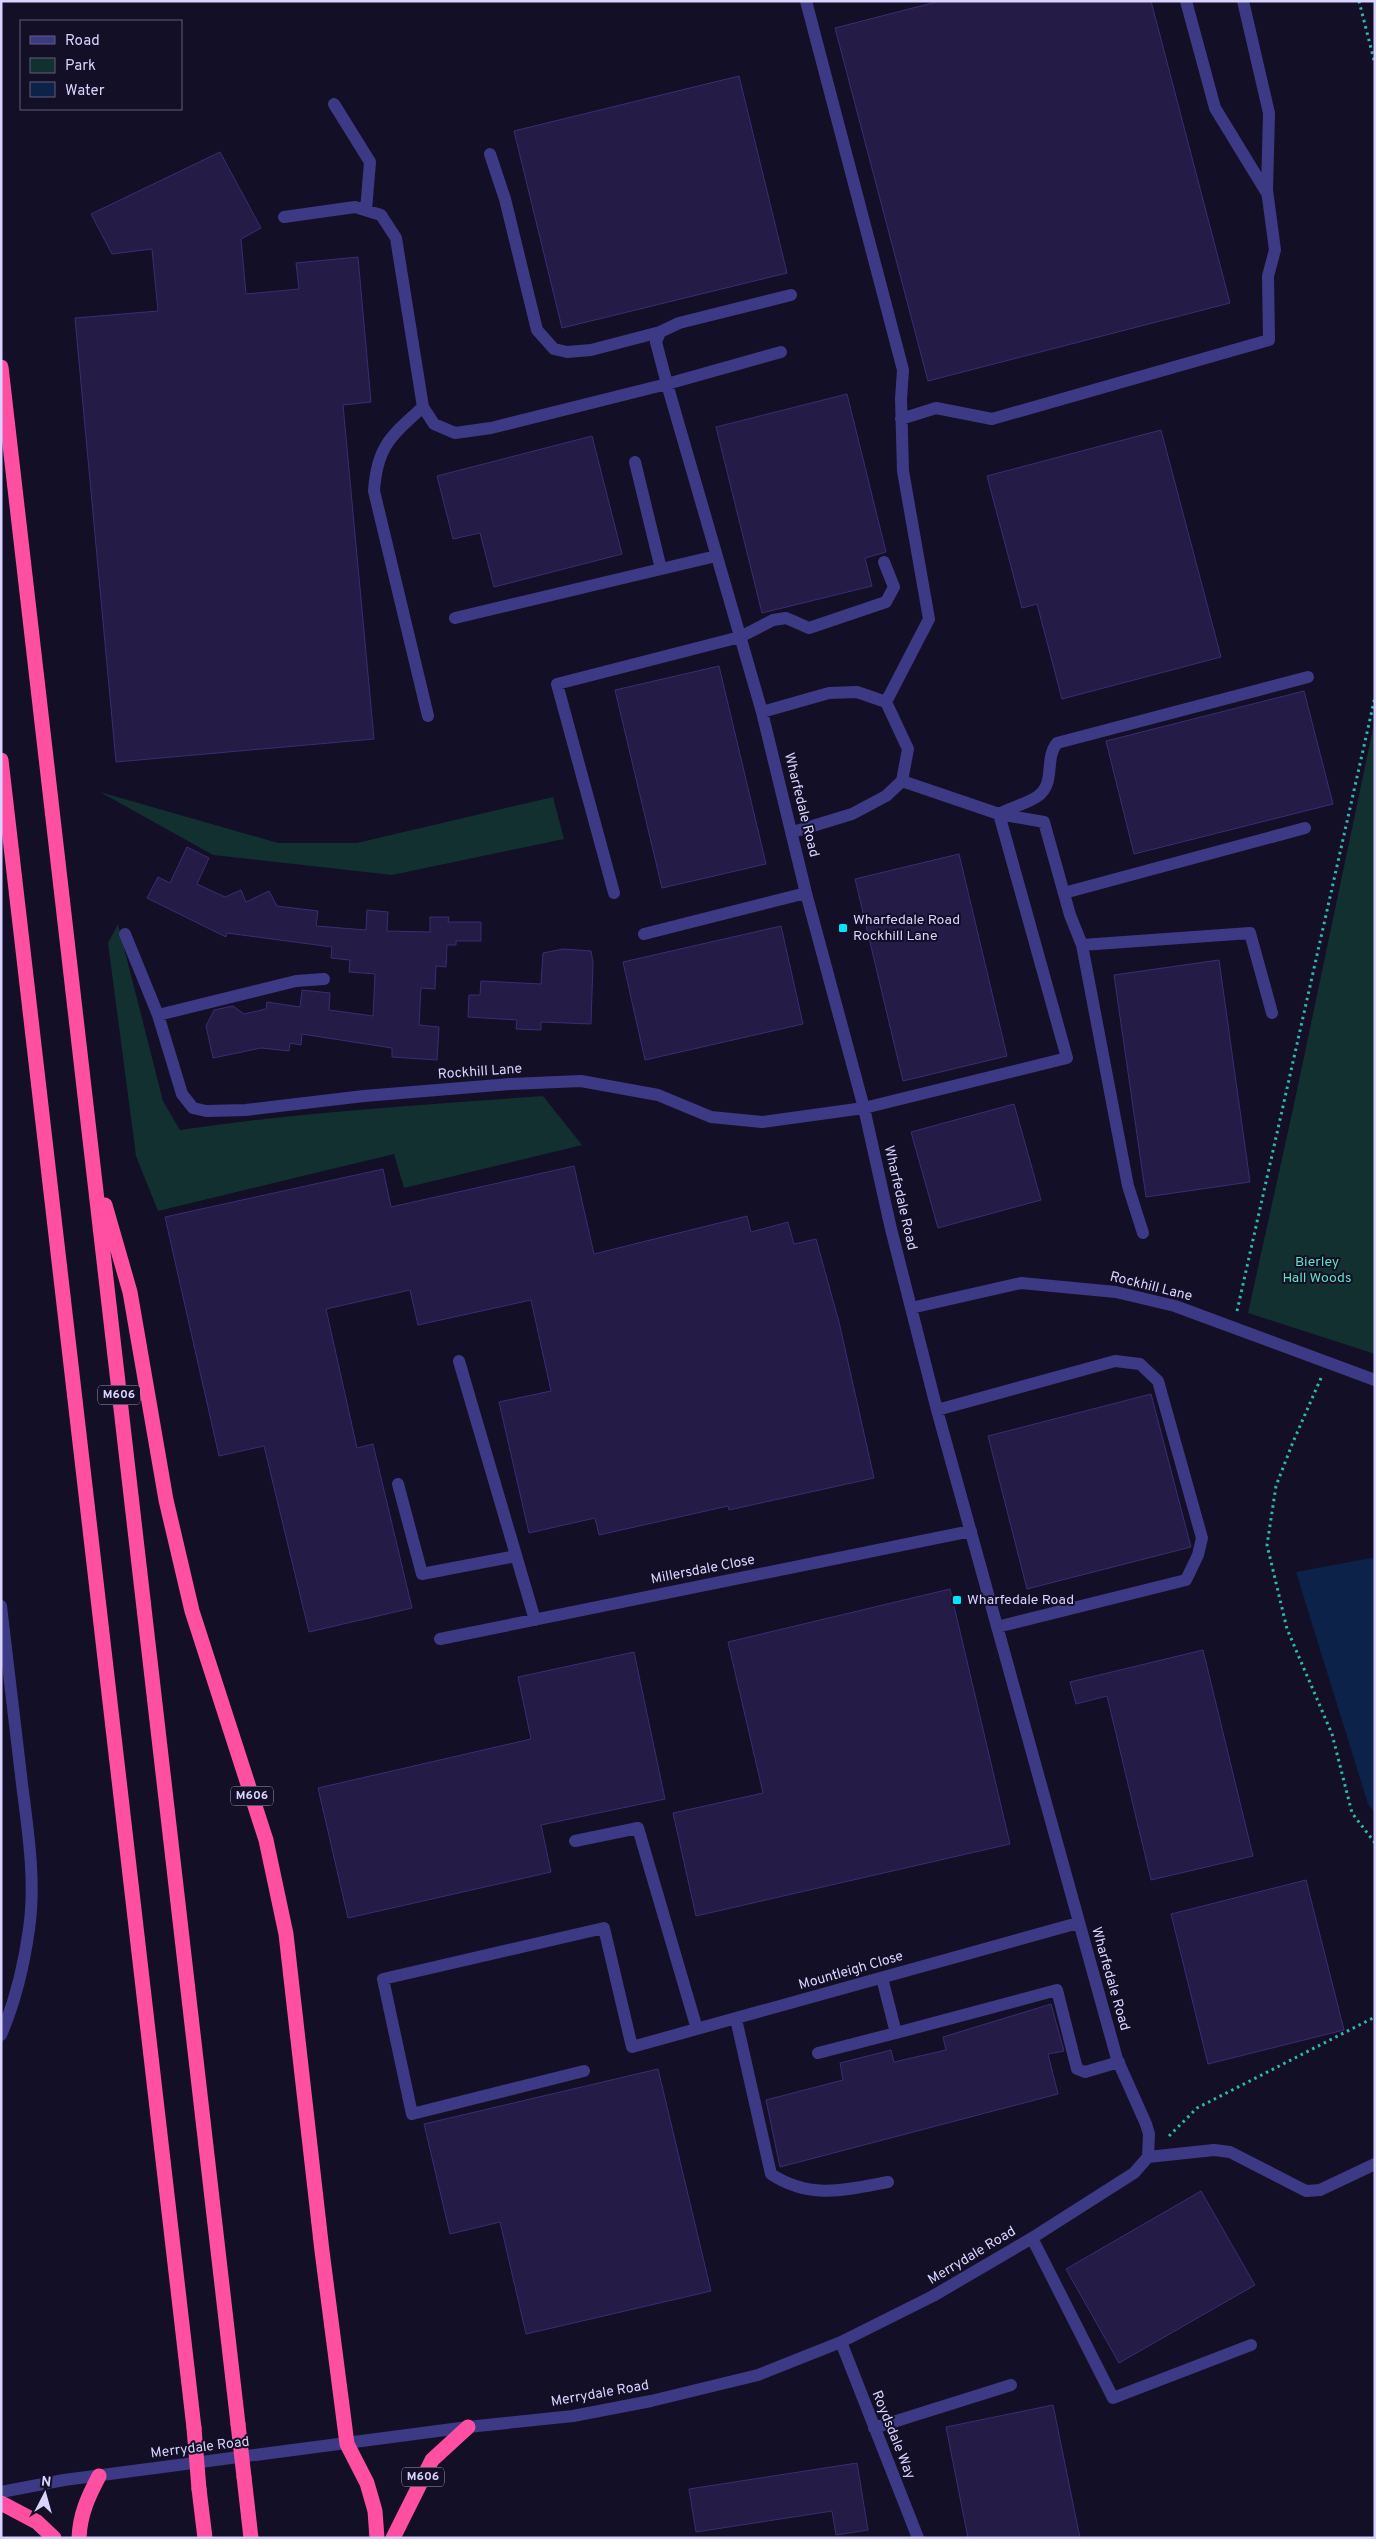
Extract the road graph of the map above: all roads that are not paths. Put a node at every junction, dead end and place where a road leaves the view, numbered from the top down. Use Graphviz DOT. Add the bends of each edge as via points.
graph roads {
  1 [pos="806,1"];
  2 [pos="1186,1"];
  3 [pos="1243,1"];
  4 [pos="334,104"];
  5 [pos="490,154"];
  6 [pos="1268,194"];
  7 [pos="366,210"];
  8 [pos="284,217"];
  9 [pos="791,295"];
  10 [pos="660,332"];
  11 [pos="781,352"];
  12 [pos="1,367"];
  13 [pos="667,384"];
  14 [pos="423,407"];
  15 [pos="902,419"];
  16 [pos="635,462"];
  17 [pos="716,556"];
  18 [pos="884,562"];
  19 [pos="661,569"];
  20 [pos="455,618"];
  21 [pos="740,637"];
  22 [pos="1308,678"];
  23 [pos="886,702"];
  24 [pos="762,712"];
  25 [pos="428,716"];
  26 [pos="1,760"];
  27 [pos="902,781"];
  28 [pos="999,814"];
  29 [pos="1305,828"];
  30 [pos="793,832"];
  31 [pos="614,893"];
  32 [pos="806,893"];
  33 [pos="1064,893"];
  34 [pos="125,934"];
  35 [pos="644,934"];
  36 [pos="1082,946"];
  37 [pos="324,979"];
  38 [pos="1272,1013"];
  39 [pos="158,1015"];
  40 [pos="864,1108"];
  41 [pos="92,1162"];
  42 [pos="1143,1233"];
  43 [pos="911,1308"];
  44 [pos="459,1361"];
  45 [pos="1375,1380"];
  46 [pos="937,1410"];
  47 [pos="398,1484"];
  48 [pos="971,1531"];
  49 [pos="516,1556"];
  50 [pos="1,1606"];
  51 [pos="534,1620"];
  52 [pos="997,1627"];
  53 [pos="440,1639"];
  54 [pos="575,1841"];
  55 [pos="1078,1923"];
  56 [pos="882,1978"];
  57 [pos="736,2019"];
  58 [pos="697,2030"];
  59 [pos="896,2033"];
  60 [pos="1,2036"];
  61 [pos="818,2053"];
  62 [pos="1118,2062"];
  63 [pos="584,2071"];
  64 [pos="1148,2157"];
  65 [pos="1375,2164"];
  66 [pos="888,2182"];
  67 [pos="1032,2238"];
  68 [pos="841,2342"];
  69 [pos="1251,2345"];
  70 [pos="1011,2385"];
  71 [pos="468,2427"];
  72 [pos="874,2428"];
  73 [pos="347,2444"];
  74 [pos="99,2476"];
  75 [pos="1,2492"];
  76 [pos="1,2503"];
  77 [pos="54,2538"];
  78 [pos="79,2538"];
  79 [pos="205,2538"];
  80 [pos="251,2538"];
  81 [pos="376,2538"];
  82 [pos="393,2538"];
  83 [pos="918,2538"];
  1 -- 15 [label="street" via="903,370"];
  2 -- 6 [label="street" via="1215,108"];
  3 -- 6 [label="street" via="1269,113"];
  4 -- 7 [label="street" via="370,162"];
  5 -- 10 [label="street" via="505,199 537,330 554,349 567,352 591,350"];
  6 -- 15 [label="street" via="1275,250 1268,276 1269,340 992,419 936,408"];
  7 -- 8 [label="street" via="355,206"];
  7 -- 14 [label="street" via="381,215 396,238"];
  9 -- 10 [label="street" via="679,323"];
  10 -- 13 [label="street, Wharfedale Road" via="656,342"];
  11 -- 13 [label="street"];
  12 -- 41 [label="highway, M606"];
  13 -- 14 [label="street" via="491,428 455,433 434,424"];
  13 -- 17 [label="street, Wharfedale Road"];
  14 -- 25 [label="street" via="389,437 376,466 374,491"];
  15 -- 23 [label="street" via="903,471 930,619"];
  16 -- 19 [label="street"];
  17 -- 19 [label="street"];
  17 -- 21 [label="street, Wharfedale Road"];
  18 -- 21 [label="street" via="894,588 886,602 809,628 786,618 773,620"];
  19 -- 20 [label="street"];
  21 -- 24 [label="street, Wharfedale Road"];
  21 -- 31 [label="street" via="557,684"];
  22 -- 28 [label="street" via="1057,743 1050,751 1049,782 1039,796"];
  23 -- 24 [label="street" via="857,692 828,693"];
  23 -- 27 [label="street" via="908,749"];
  24 -- 30 [label="street, Wharfedale Road"];
  26 -- 79 [label="highway, bridge"];
  27 -- 28 [label="street"];
  27 -- 30 [label="street" via="886,796 852,814"];
  28 -- 33 [label="street" via="1044,822"];
  28 -- 40 [label="street, Rockhill Lane" via="1068,1058"];
  29 -- 33 [label="street"];
  30 -- 32 [label="street, Wharfedale Road"];
  32 -- 35 [label="street"];
  32 -- 40 [label="street, Wharfedale Road"];
  33 -- 36 [label="street"];
  34 -- 39 [label="street, Rockhill Lane"];
  36 -- 38 [label="street" via="1250,933"];
  36 -- 42 [label="street" via="1128,1186"];
  37 -- 39 [label="street" via="296,981"];
  39 -- 40 [label="street, Rockhill Lane" via="182,1094 193,1108 206,1111 246,1110 511,1084 581,1081 658,1095 711,1118 762,1122"];
  40 -- 43 [label="street, Wharfedale Road"];
  41 -- 73 [label="highway, M606" via="130,1292 166,1500 192,1611 266,1840 286,1934"];
  41 -- 80 [label="highway, M606, bridge"];
  43 -- 45 [label="street, Rockhill Lane" via="1022,1283 1116,1292 1175,1306"];
  43 -- 46 [label="street, Wharfedale Road"];
  44 -- 49 [label="street"];
  46 -- 48 [label="street, Wharfedale Road"];
  46 -- 52 [label="street" via="1115,1361 1140,1364 1158,1381 1202,1538 1186,1580"];
  47 -- 49 [label="street" via="422,1574"];
  48 -- 51 [label="street, Millersdale Close"];
  48 -- 52 [label="street, Wharfedale Road"];
  49 -- 51 [label="street"];
  50 -- 60 [label="street" via="30,1861 30,1928 12,2010"];
  51 -- 53 [label="street, Millersdale Close"];
  52 -- 55 [label="street, Wharfedale Road"];
  54 -- 58 [label="street" via="638,1828"];
  55 -- 56 [label="street, Mountleigh Close"];
  55 -- 62 [label="street, Wharfedale Road"];
  56 -- 57 [label="street, Mountleigh Close"];
  56 -- 59 [label="street"];
  57 -- 58 [label="street, Mountleigh Close"];
  57 -- 66 [label="street" via="771,2174 804,2188 830,2192"];
  58 -- 63 [label="street, Mountleigh Close" via="632,2046 604,1928 383,1980 412,2114"];
  59 -- 61 [label="street"];
  59 -- 62 [label="street" via="1057,1990 1077,2069 1085,2072"];
  62 -- 64 [label="street, Wharfedale Road" via="1146,2124"];
  64 -- 65 [label="street" via="1214,2150 1230,2152 1306,2191 1320,2190"];
  64 -- 67 [label="street, Merrydale Road" via="1134,2172"];
  67 -- 68 [label="street, Merrydale Road" via="933,2296"];
  67 -- 69 [label="street" via="1113,2398"];
  68 -- 71 [label="street, Merrydale Road" via="758,2375 651,2401 573,2416"];
  68 -- 72 [label="street, Roydsdale Way"];
  70 -- 72 [label="street"];
  71 -- 73 [label="street, Merrydale Road"];
  71 -- 82 [label="highway, M606" via="432,2460"];
  72 -- 83 [label="street, Roydsdale Way"];
  73 -- 74 [label="street, Merrydale Road"];
  73 -- 81 [label="highway, M606" via="367,2483 375,2511"];
  74 -- 75 [label="street, Merrydale Road"];
  74 -- 78 [label="highway" via="85,2503"];
  76 -- 77 [label="highway" via="37,2522"];
}
